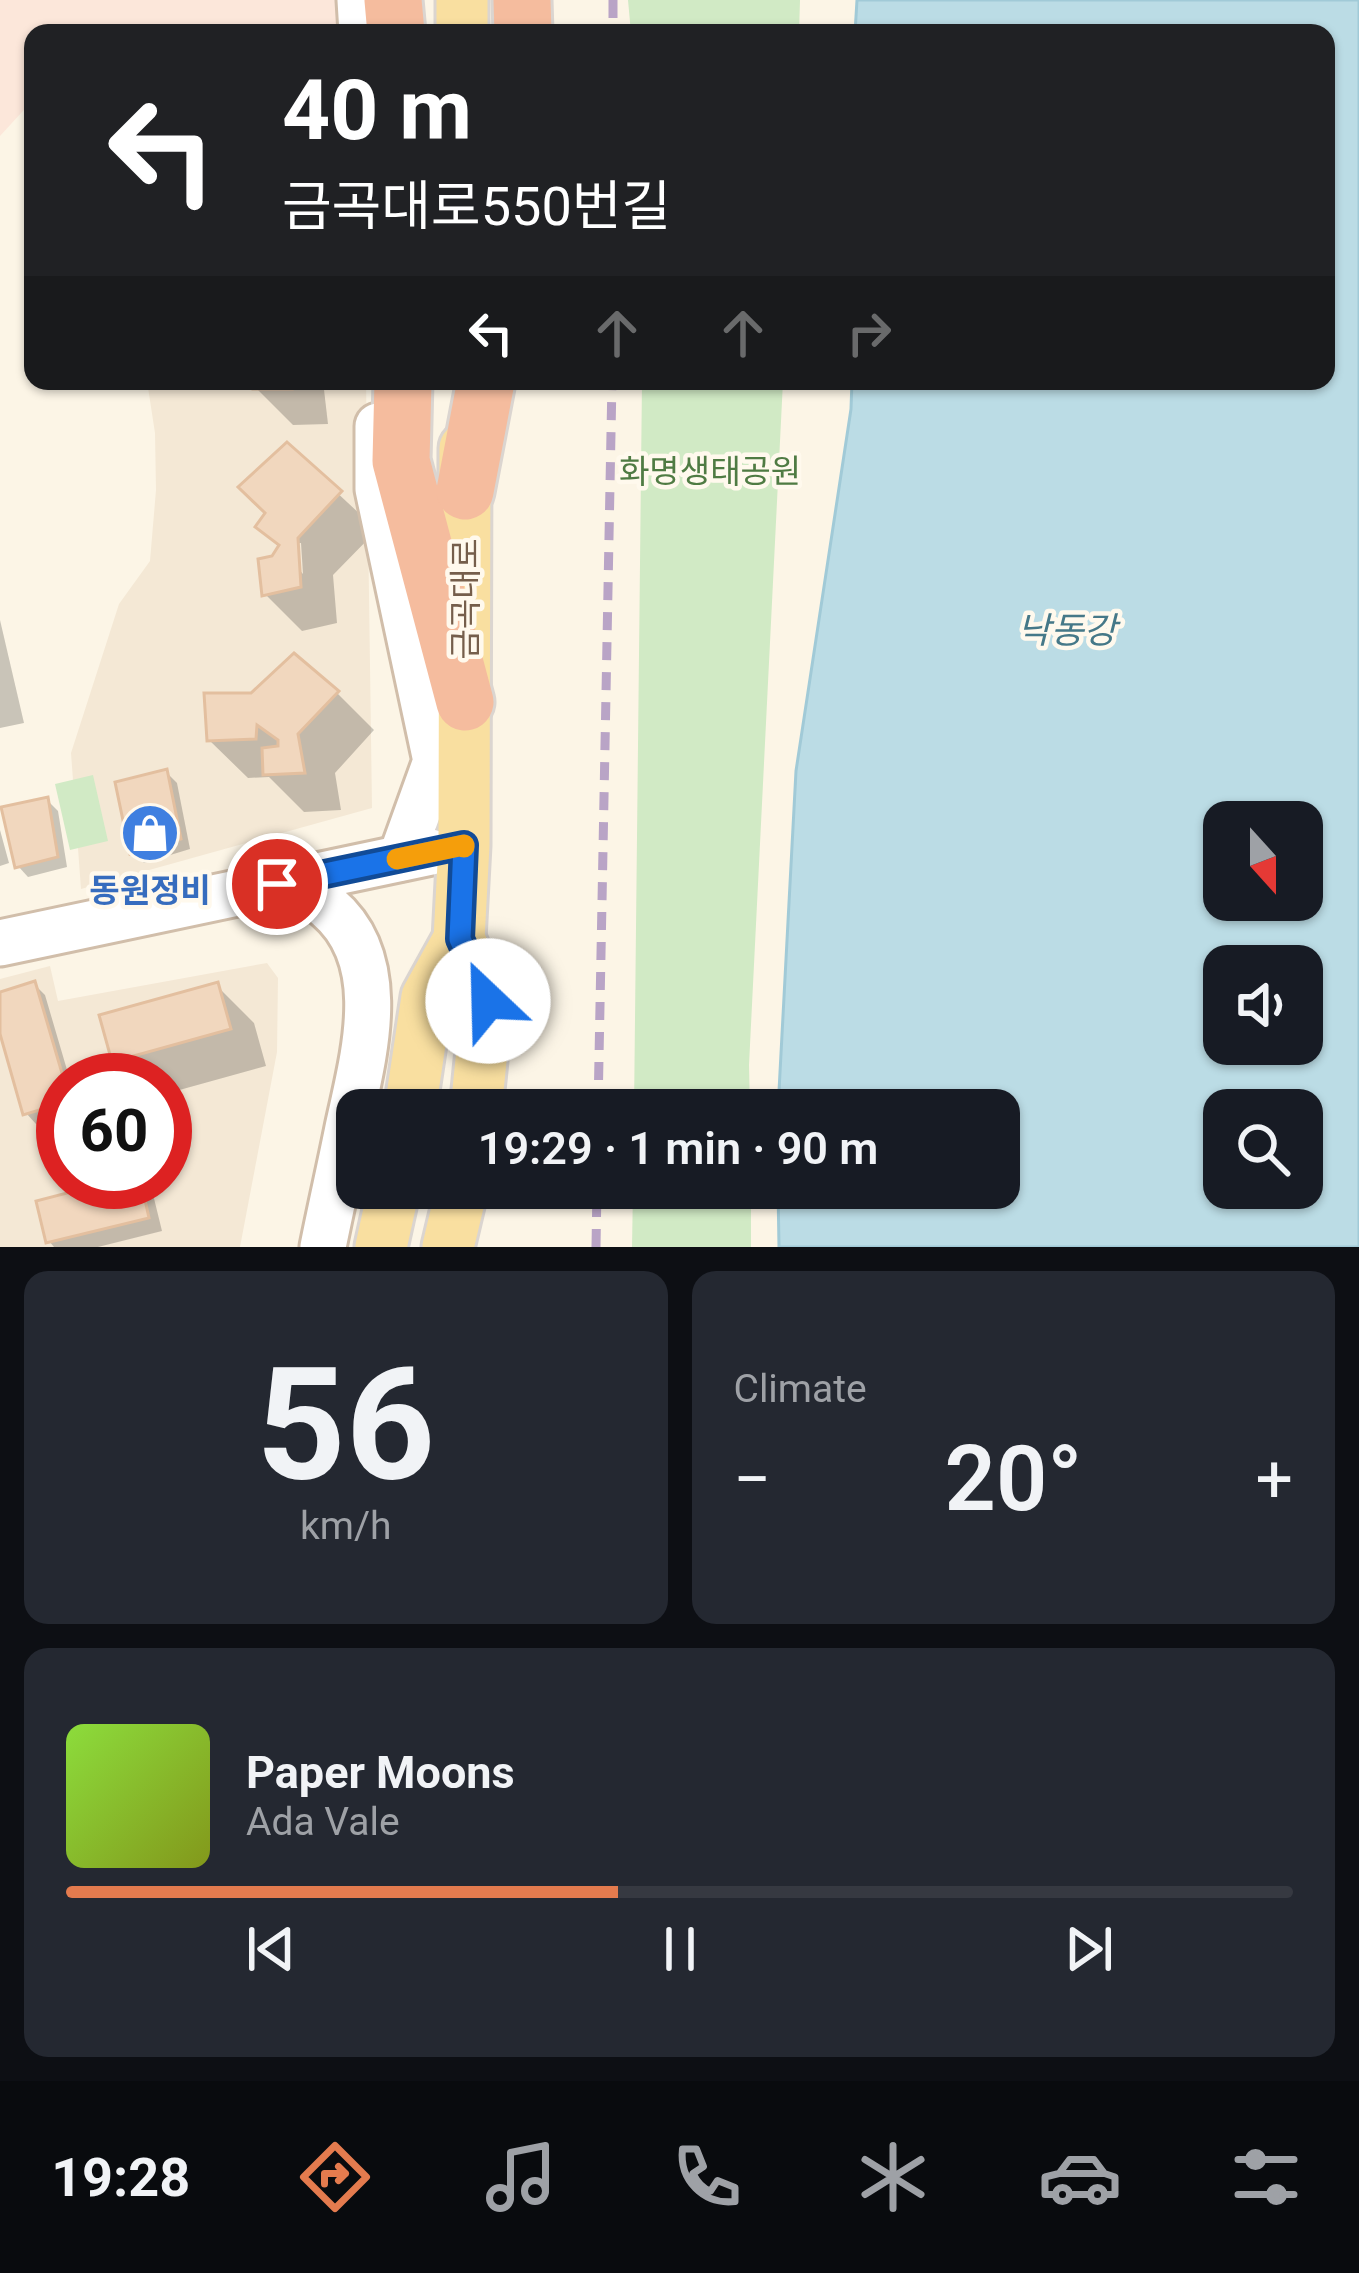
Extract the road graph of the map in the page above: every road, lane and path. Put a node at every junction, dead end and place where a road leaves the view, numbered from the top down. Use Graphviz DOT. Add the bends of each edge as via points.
graph roads {
  1 [pos="378,390"];
  2 [pos="403,390"];
  3 [pos="465,390"];
  4 [pos="484,390"];
  5 [pos="465,491"];
  6 [pos="465,702"];
  7 [pos="436,761"];
  8 [pos="464,831"];
  9 [pos="401,858"];
  10 [pos="277,884"];
  11 [pos="460,939"];
  12 [pos="0,943"];
  13 [pos="413,1089"];
  14 [pos="478,1089"];
  15 [pos="389,1209"];
  16 [pos="457,1209"];
  17 [pos="323,1247"];
  18 [pos="381,1247"];
  19 [pos="448,1247"];
  1 -- 7 [label="street, 금곡대로" via="378,489"];
  2 -- 6 [label="highway" via="401,461"];
  3 -- 5 [label="main road, 금곡대로"];
  4 -- 5 [label="highway"];
  5 -- 6 [label="main road, 금곡대로"];
  6 -- 8 [label="main road, 금곡대로"];
  7 -- 8 [label="street, 금곡대로"];
  7 -- 9 [label="street"];
  8 -- 9 [label="street"];
  8 -- 11 [label="main road, 금곡대로"];
  9 -- 10 [label="street"];
  10 -- 12 [label="street"];
  10 -- 17 [label="street" via="338,916 362,955 367,985 360,1076"];
  11 -- 13 [label="main road, 금곡대로" via="427,997"];
  11 -- 14 [label="main road, 금곡대로" via="488,1001"];
  15 -- 18 [label="main road"];
  16 -- 19 [label="main road"];
}
